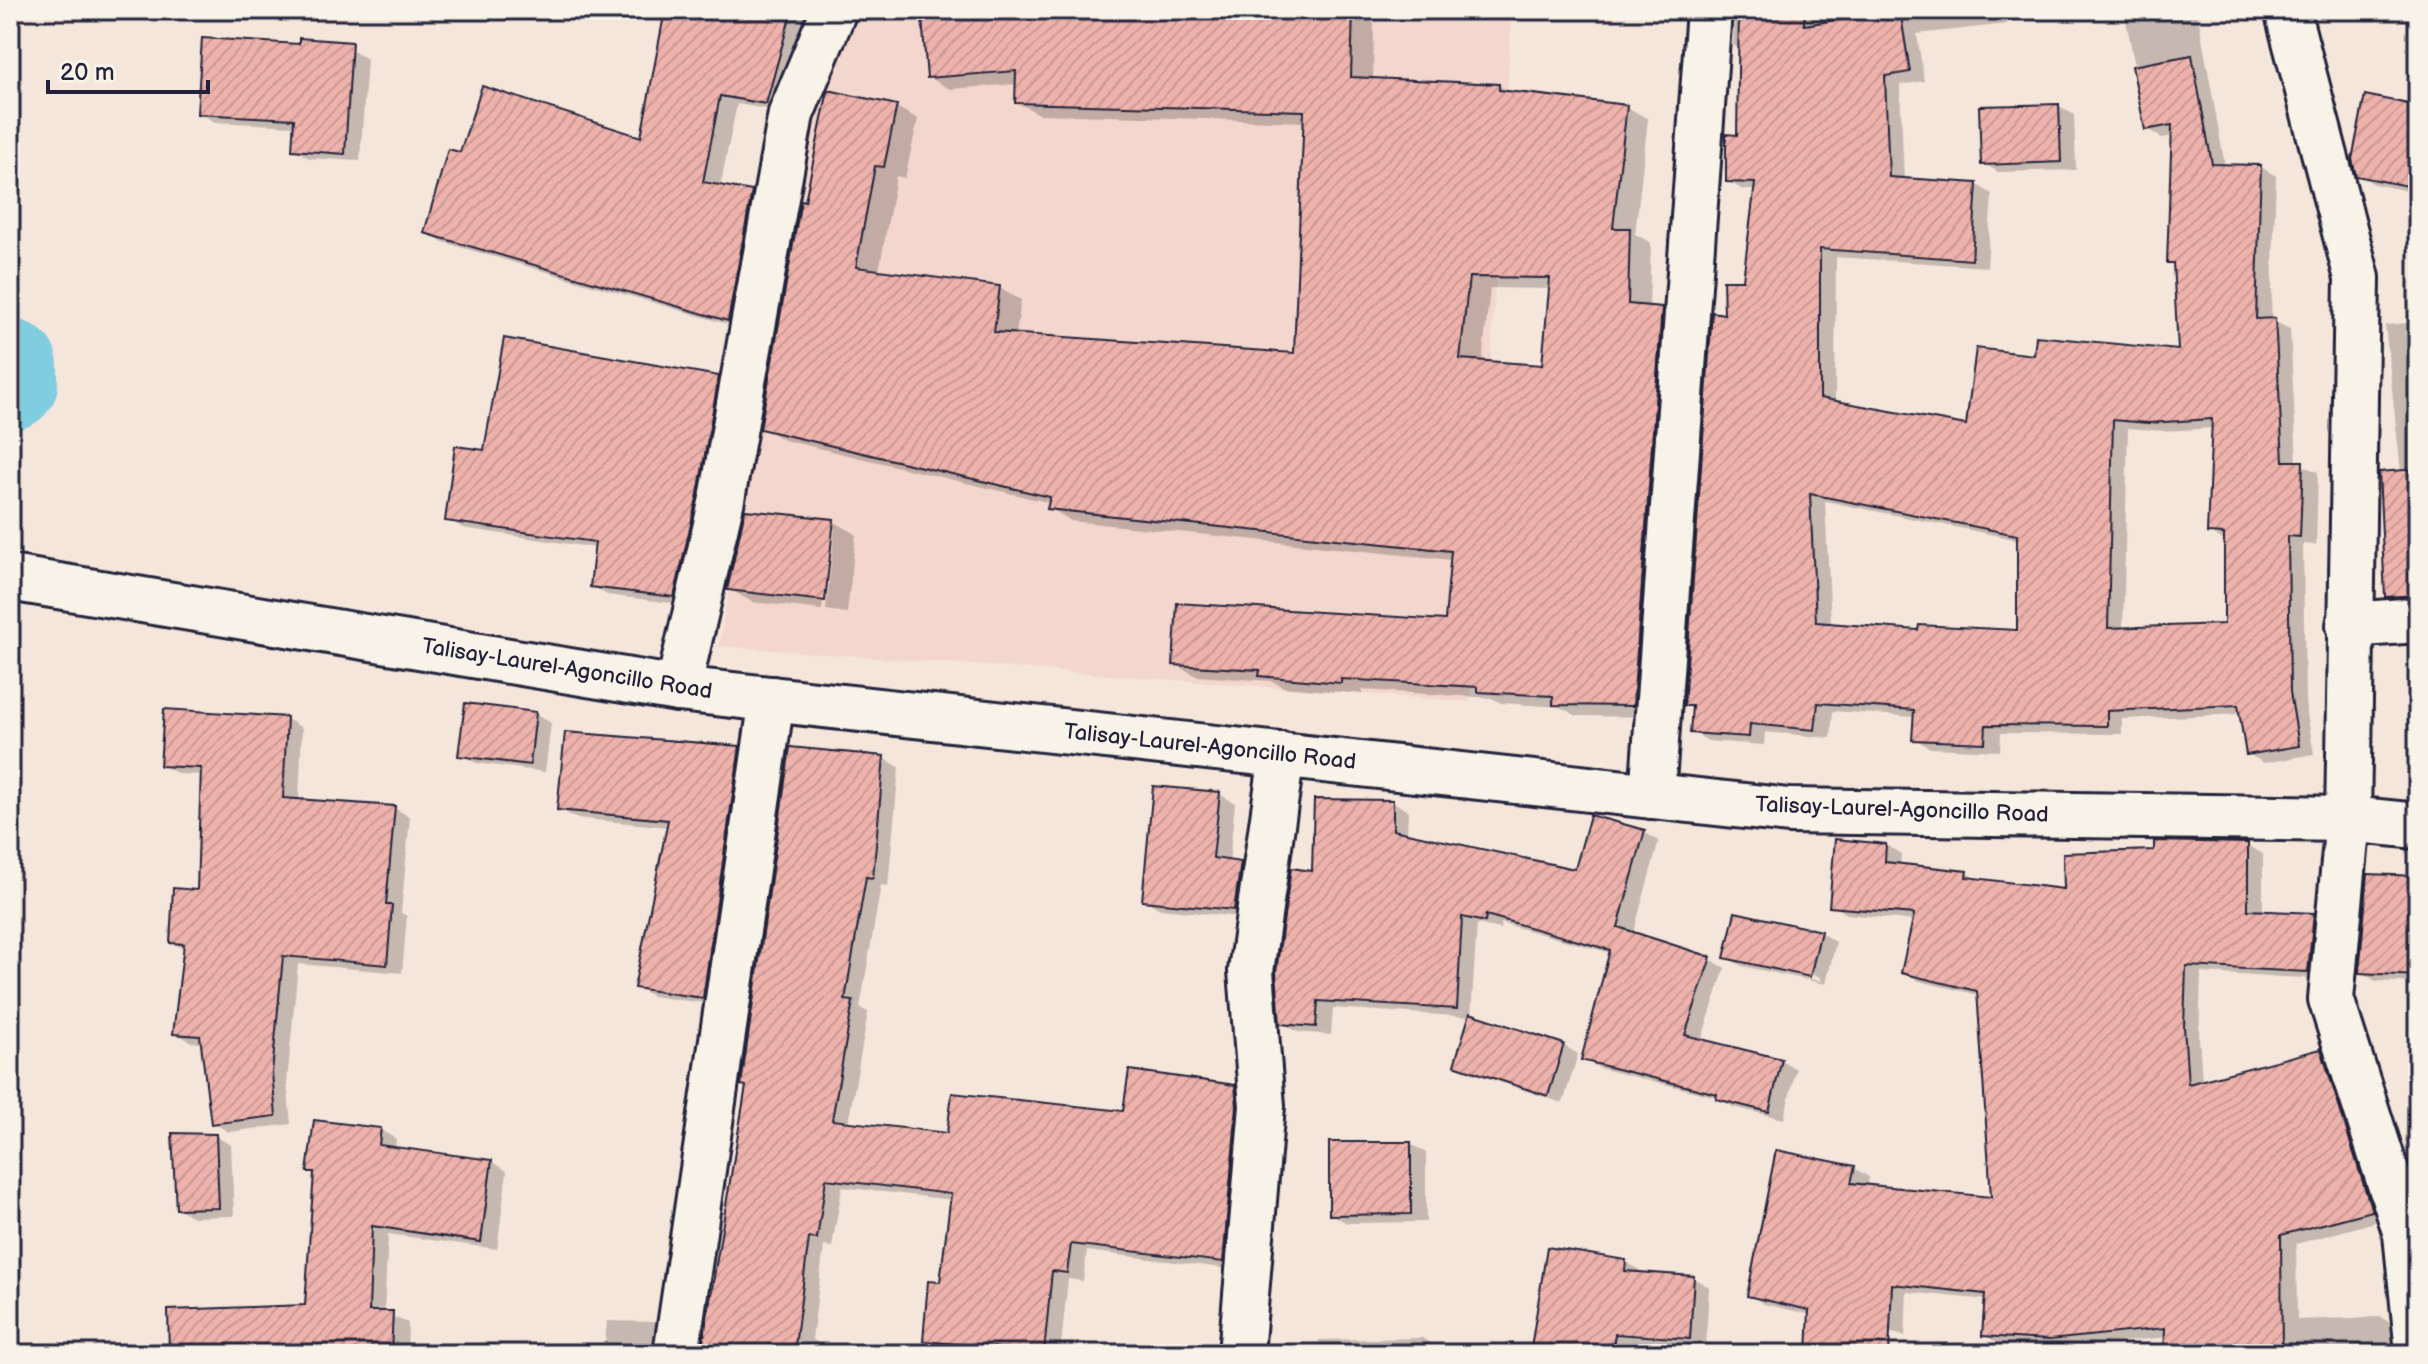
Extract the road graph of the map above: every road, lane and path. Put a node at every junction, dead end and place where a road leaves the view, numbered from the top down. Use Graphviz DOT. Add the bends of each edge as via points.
graph roads {
  1 [pos="834,10"];
  2 [pos="1709,10"];
  3 [pos="2287,10"];
  4 [pos="22,579"];
  5 [pos="2418,620"];
  6 [pos="2349,625"];
  7 [pos="678,689"];
  8 [pos="772,699"];
  9 [pos="1282,755"];
  10 [pos="1652,796"];
  11 [pos="2348,819"];
  12 [pos="2418,826"];
  13 [pos="2418,1352"];
  14 [pos="676,1354"];
  15 [pos="1241,1354"];
  1 -- 7 [label="street" via="791,114 722,499"];
  2 -- 10 [label="street"];
  3 -- 6 [label="street" via="2357,278"];
  4 -- 7 [label="street, Talisay-Laurel-Agoncillo Road"];
  5 -- 6 [label="street"];
  6 -- 11 [label="street"];
  7 -- 8 [label="street, Talisay-Laurel-Agoncillo Road"];
  8 -- 9 [label="street, Talisay-Laurel-Agoncillo Road"];
  8 -- 14 [label="street"];
  9 -- 10 [label="street, Talisay-Laurel-Agoncillo Road"];
  9 -- 15 [label="street" via="1251,971 1262,1106"];
  10 -- 11 [label="street, Talisay-Laurel-Agoncillo Road" via="1789,811"];
  11 -- 12 [label="street, Talisay-Laurel-Agoncillo Road"];
  11 -- 13 [label="street" via="2331,999 2406,1234"];
}
